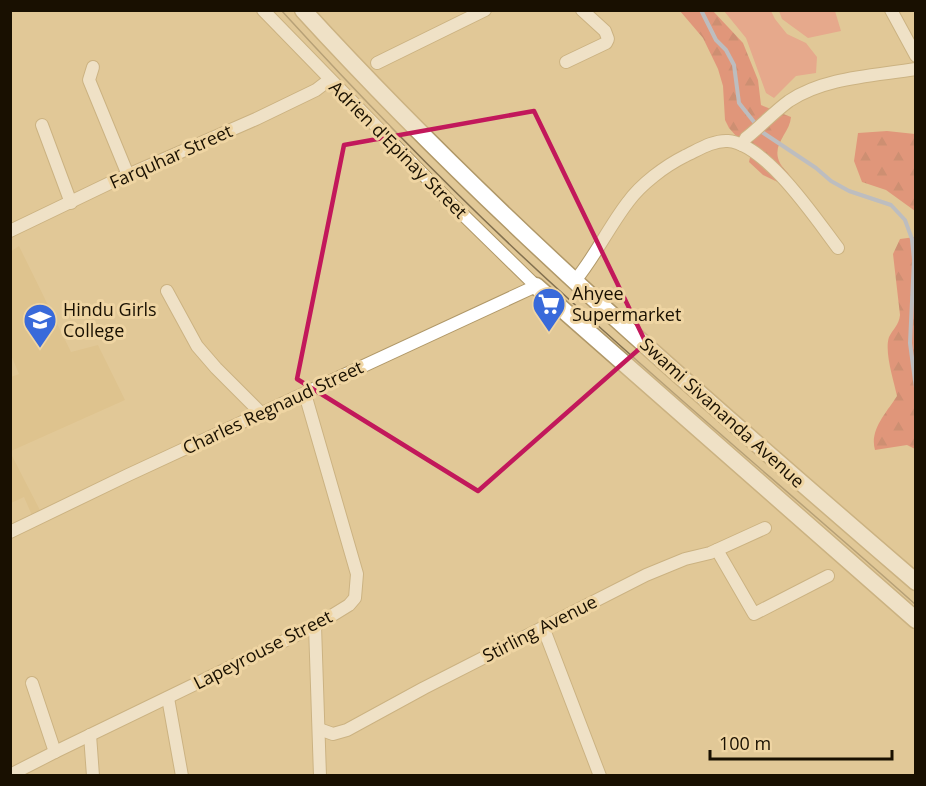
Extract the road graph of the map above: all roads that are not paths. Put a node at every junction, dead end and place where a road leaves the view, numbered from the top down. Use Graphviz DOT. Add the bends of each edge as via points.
graph roads {
  1 [pos="263,10"];
  2 [pos="303,10"];
  3 [pos="484,10"];
  4 [pos="582,10"];
  5 [pos="891,10"];
  6 [pos="915,56"];
  7 [pos="566,62"];
  8 [pos="377,63"];
  9 [pos="93,67"];
  10 [pos="915,69"];
  11 [pos="329,80"];
  12 [pos="42,125"];
  13 [pos="744,142"];
  14 [pos="128,175"];
  15 [pos="71,203"];
  16 [pos="10,231"];
  17 [pos="838,248"];
  18 [pos="574,282"];
  19 [pos="536,286"];
  20 [pos="167,291"];
  21 [pos="305,394"];
  22 [pos="262,414"];
  23 [pos="765,528"];
  24 [pos="10,532"];
  25 [pos="717,550"];
  26 [pos="828,576"];
  27 [pos="915,582"];
  28 [pos="915,620"];
  29 [pos="315,626"];
  30 [pos="543,627"];
  31 [pos="32,683"];
  32 [pos="168,698"];
  33 [pos="319,729"];
  34 [pos="90,735"];
  35 [pos="55,752"];
  36 [pos="10,775"];
  37 [pos="93,776"];
  38 [pos="182,776"];
  39 [pos="320,776"];
  40 [pos="600,776"];
  1 -- 11 [label="street, Adrien d'Epinay Street"];
  2 -- 18 [label="street, Swami Sivananda Avenue" via="415,129"];
  3 -- 8 [label="street"];
  4 -- 7 [label="street" via="605,31 608,39"];
  5 -- 6 [label="street"];
  9 -- 14 [label="street" via="89,80"];
  10 -- 13 [label="street" via="829,83 805,92 788,102"];
  11 -- 14 [label="street, Farquhar Street" via="256,119"];
  11 -- 19 [label="street, Adrien d'Epinay Street"];
  12 -- 15 [label="street"];
  13 -- 17 [label="street" via="796,193"];
  13 -- 18 [label="street" via="711,144 677,160 648,182 629,199"];
  14 -- 15 [label="street, Farquhar Street"];
  15 -- 16 [label="street, Farquhar Street"];
  18 -- 27 [label="street, Swami Sivananda Avenue"];
  19 -- 21 [label="street, Charles Regnaud Street"];
  19 -- 28 [label="street"];
  20 -- 22 [label="street" via="197,346"];
  21 -- 22 [label="street, Charles Regnaud Street"];
  21 -- 29 [label="street, Lapeyrouse Street" via="357,574 355,598"];
  22 -- 24 [label="street, Charles Regnaud Street"];
  23 -- 25 [label="street, Stirling Avenue"];
  25 -- 26 [label="street" via="754,614"];
  25 -- 30 [label="street, Stirling Avenue" via="646,575"];
  29 -- 32 [label="street, Lapeyrouse Street"];
  29 -- 33 [label="street"];
  30 -- 33 [label="street, Stirling Avenue" via="347,730 333,734"];
  30 -- 40 [label="street"];
  31 -- 35 [label="street"];
  32 -- 34 [label="street, Lapeyrouse Street"];
  32 -- 38 [label="street"];
  33 -- 39 [label="street"];
  34 -- 35 [label="street, Lapeyrouse Street"];
  34 -- 37 [label="street"];
  35 -- 36 [label="street, Lapeyrouse Street"];
}
